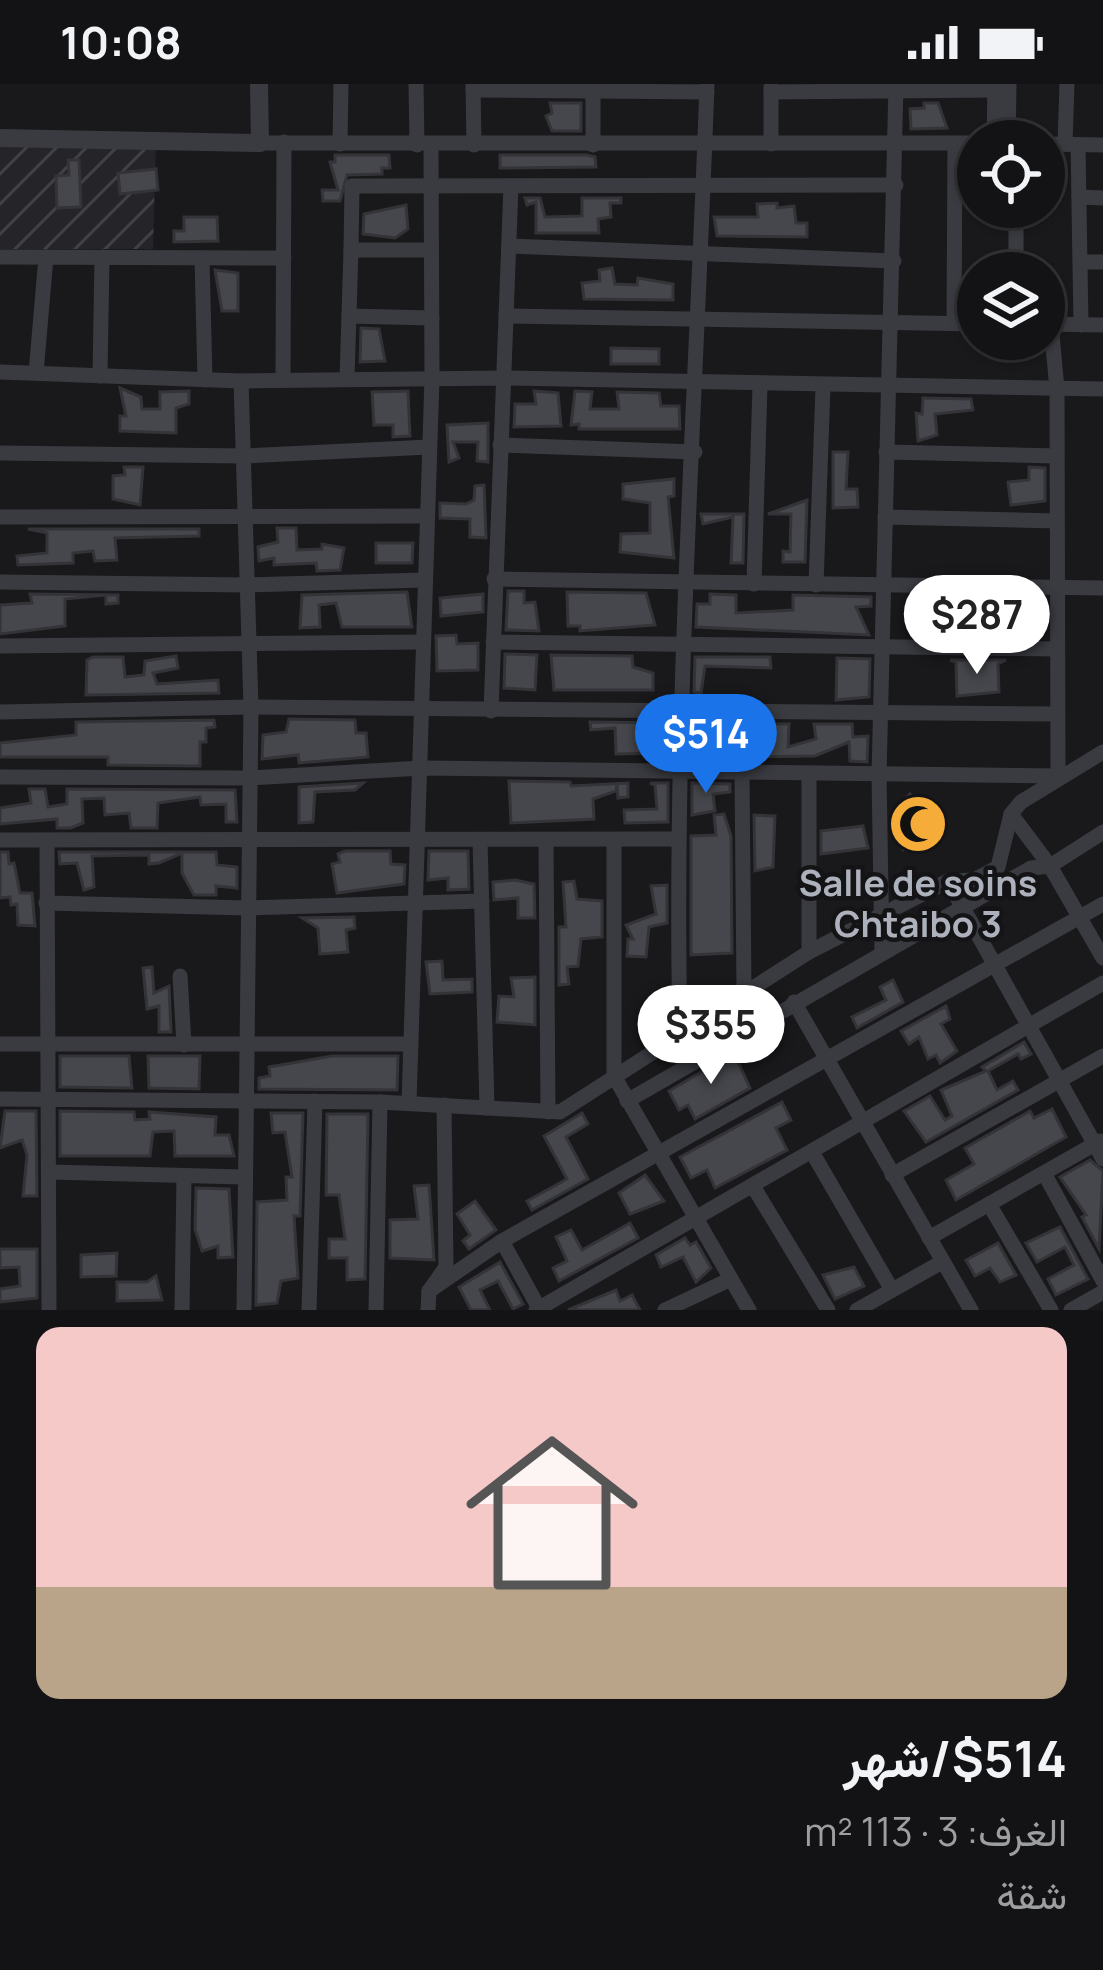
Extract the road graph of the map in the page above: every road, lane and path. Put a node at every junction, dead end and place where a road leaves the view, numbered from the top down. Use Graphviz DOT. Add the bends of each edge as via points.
graph roads {
  1 [pos="259,84"];
  2 [pos="341,84"];
  3 [pos="416,84"];
  4 [pos="1067,84"];
  5 [pos="999,86"];
  6 [pos="473,87"];
  7 [pos="593,87"];
  8 [pos="897,87"];
  9 [pos="707,88"];
  10 [pos="771,88"];
  11 [pos="996,120"];
  12 [pos="1005,120"];
  13 [pos="0,138"];
  14 [pos="260,142"];
  15 [pos="284,142"];
  16 [pos="898,143"];
  17 [pos="955,143"];
  18 [pos="340,144"];
  19 [pos="705,144"];
  20 [pos="771,144"];
  21 [pos="424,145"];
  22 [pos="474,145"];
  23 [pos="593,145"];
  24 [pos="1065,145"];
  25 [pos="1071,145"];
  26 [pos="1103,145"];
  27 [pos="896,185"];
  28 [pos="431,186"];
  29 [pos="511,186"];
  30 [pos="704,187"];
  31 [pos="1079,197"];
  32 [pos="1103,198"];
  33 [pos="509,246"];
  34 [pos="351,250"];
  35 [pos="431,250"];
  36 [pos="701,254"];
  37 [pos="0,257"];
  38 [pos="46,257"];
  39 [pos="102,257"];
  40 [pos="202,258"];
  41 [pos="284,258"];
  42 [pos="894,261"];
  43 [pos="1080,262"];
  44 [pos="1103,262"];
  45 [pos="349,316"];
  46 [pos="506,316"];
  47 [pos="431,318"];
  48 [pos="699,321"];
  49 [pos="892,323"];
  50 [pos="954,323"];
  51 [pos="957,323"];
  52 [pos="1065,325"];
  53 [pos="1081,325"];
  54 [pos="1103,325"];
  55 [pos="1053,360"];
  56 [pos="0,371"];
  57 [pos="36,373"];
  58 [pos="100,376"];
  59 [pos="432,378"];
  60 [pos="503,378"];
  61 [pos="205,380"];
  62 [pos="284,380"];
  63 [pos="347,380"];
  64 [pos="241,381"];
  65 [pos="697,384"];
  66 [pos="760,385"];
  67 [pos="823,386"];
  68 [pos="887,387"];
  69 [pos="1057,389"];
  70 [pos="1103,389"];
  71 [pos="500,445"];
  72 [pos="429,447"];
  73 [pos="694,452"];
  74 [pos="886,452"];
  75 [pos="0,453"];
  76 [pos="1056,455"];
  77 [pos="244,456"];
  78 [pos="245,516"];
  79 [pos="427,516"];
  80 [pos="0,517"];
  81 [pos="885,517"];
  82 [pos="1056,520"];
  83 [pos="494,579"];
  84 [pos="424,580"];
  85 [pos="0,582"];
  86 [pos="690,583"];
  87 [pos="754,584"];
  88 [pos="247,585"];
  89 [pos="816,585"];
  90 [pos="884,585"];
  91 [pos="1056,587"];
  92 [pos="1103,588"];
  93 [pos="422,642"];
  94 [pos="493,642"];
  95 [pos="249,644"];
  96 [pos="0,646"];
  97 [pos="686,646"];
  98 [pos="884,647"];
  99 [pos="1057,649"];
  100 [pos="251,707"];
  101 [pos="419,710"];
  102 [pos="681,710"];
  103 [pos="491,711"];
  104 [pos="0,712"];
  105 [pos="884,712"];
  106 [pos="1058,714"];
  107 [pos="1103,752"];
  108 [pos="422,768"];
  109 [pos="676,773"];
  110 [pos="742,774"];
  111 [pos="809,775"];
  112 [pos="879,776"];
  113 [pos="0,777"];
  114 [pos="1058,777"];
  115 [pos="250,778"];
  116 [pos="1011,814"];
  117 [pos="1103,832"];
  118 [pos="676,839"];
  119 [pos="0,840"];
  120 [pos="420,840"];
  121 [pos="480,840"];
  122 [pos="546,840"];
  123 [pos="614,840"];
  124 [pos="47,841"];
  125 [pos="249,841"];
  126 [pos="1050,866"];
  127 [pos="949,881"];
  128 [pos="482,901"];
  129 [pos="418,902"];
  130 [pos="46,903"];
  131 [pos="1103,904"];
  132 [pos="962,907"];
  133 [pos="247,908"];
  134 [pos="880,912"];
  135 [pos="1082,919"];
  136 [pos="809,952"];
  137 [pos="882,952"];
  138 [pos="1103,958"];
  139 [pos="992,967"];
  140 [pos="179,976"];
  141 [pos="1103,983"];
  142 [pos="744,990"];
  143 [pos="794,1002"];
  144 [pos="1027,1028"];
  145 [pos="680,1033"];
  146 [pos="50,1042"];
  147 [pos="0,1044"];
  148 [pos="411,1044"];
  149 [pos="184,1045"];
  150 [pos="244,1046"];
  151 [pos="1103,1056"];
  152 [pos="825,1062"];
  153 [pos="614,1076"];
  154 [pos="1058,1082"];
  155 [pos="0,1099"];
  156 [pos="51,1099"];
  157 [pos="243,1099"];
  158 [pos="315,1101"];
  159 [pos="627,1101"];
  160 [pos="380,1102"];
  161 [pos="409,1103"];
  162 [pos="444,1105"];
  163 [pos="487,1108"];
  164 [pos="548,1112"];
  165 [pos="861,1124"];
  166 [pos="1100,1148"];
  167 [pos="812,1152"];
  168 [pos="659,1156"];
  169 [pos="50,1172"];
  170 [pos="1044,1173"];
  171 [pos="892,1175"];
  172 [pos="184,1178"];
  173 [pos="244,1178"];
  174 [pos="753,1186"];
  175 [pos="989,1204"];
  176 [pos="696,1220"];
  177 [pos="929,1238"];
  178 [pos="502,1241"];
  179 [pos="943,1262"];
  180 [pos="731,1279"];
  181 [pos="1103,1281"];
  182 [pos="892,1290"];
  183 [pos="429,1291"];
  184 [pos="1103,1292"];
  185 [pos="49,1310"];
  186 [pos="182,1310"];
  187 [pos="244,1310"];
  188 [pos="309,1310"];
  189 [pos="376,1310"];
  190 [pos="428,1310"];
  191 [pos="538,1310"];
  192 [pos="665,1310"];
  193 [pos="749,1310"];
  194 [pos="828,1310"];
  195 [pos="856,1310"];
  196 [pos="971,1310"];
  197 [pos="1051,1310"];
  198 [pos="1071,1310"];
  1 -- 14 [label="street"];
  2 -- 18 [label="street"];
  3 -- 21 [label="street"];
  4 -- 25 [label="street"];
  5 -- 8 [label="street"];
  5 -- 11 [label="street"];
  5 -- 12 [label="street"];
  6 -- 7 [label="street"];
  6 -- 22 [label="street"];
  7 -- 9 [label="street"];
  7 -- 23 [label="street"];
  8 -- 10 [label="street"];
  8 -- 16 [label="street"];
  9 -- 19 [label="street"];
  10 -- 20 [label="street"];
  13 -- 14 [label="street"];
  14 -- 15 [label="street"];
  15 -- 18 [label="street"];
  15 -- 41 [label="street"];
  16 -- 17 [label="street"];
  16 -- 20 [label="street"];
  16 -- 27 [label="street"];
  17 -- 50 [label="street"];
  18 -- 21 [label="street"];
  19 -- 20 [label="street"];
  19 -- 23 [label="street"];
  19 -- 30 [label="street"];
  21 -- 22 [label="street"];
  21 -- 28 [label="street"];
  22 -- 23 [label="street"];
  24 -- 25 [label="street"];
  25 -- 26 [label="street"];
  25 -- 31 [label="street"];
  27 -- 30 [label="street"];
  27 -- 42 [label="street"];
  28 -- 29 [label="street"];
  28 -- 34 [label="street" via="352,186"];
  28 -- 35 [label="street"];
  29 -- 30 [label="street"];
  29 -- 33 [label="street"];
  30 -- 36 [label="street"];
  31 -- 32 [label="street"];
  31 -- 43 [label="street"];
  33 -- 36 [label="street"];
  33 -- 46 [label="street"];
  34 -- 35 [label="street"];
  34 -- 45 [label="street"];
  35 -- 47 [label="street"];
  36 -- 42 [label="street"];
  36 -- 48 [label="street"];
  37 -- 38 [label="street"];
  38 -- 39 [label="street"];
  38 -- 57 [label="street"];
  39 -- 40 [label="street"];
  39 -- 58 [label="street"];
  40 -- 41 [label="street"];
  40 -- 61 [label="street"];
  41 -- 62 [label="street"];
  42 -- 49 [label="street"];
  43 -- 44 [label="street"];
  43 -- 53 [label="street"];
  45 -- 47 [label="street"];
  45 -- 63 [label="street"];
  46 -- 48 [label="street"];
  46 -- 60 [label="street"];
  47 -- 59 [label="street"];
  48 -- 49 [label="street"];
  48 -- 65 [label="street"];
  49 -- 50 [label="street"];
  49 -- 68 [label="street"];
  50 -- 51 [label="street"];
  52 -- 53 [label="street"];
  53 -- 54 [label="street"];
  55 -- 69 [label="street"];
  56 -- 57 [label="street"];
  57 -- 58 [label="street"];
  58 -- 61 [label="street"];
  59 -- 60 [label="street"];
  59 -- 63 [label="street"];
  59 -- 72 [label="street"];
  60 -- 65 [label="street"];
  60 -- 71 [label="street"];
  61 -- 64 [label="street"];
  62 -- 63 [label="street"];
  62 -- 64 [label="street"];
  64 -- 77 [label="street"];
  65 -- 66 [label="street"];
  65 -- 73 [label="street"];
  66 -- 67 [label="street"];
  66 -- 87 [label="street"];
  67 -- 68 [label="street"];
  67 -- 89 [label="street"];
  68 -- 69 [label="street"];
  68 -- 74 [label="street"];
  69 -- 70 [label="street"];
  69 -- 76 [label="street"];
  71 -- 73 [label="street"];
  71 -- 83 [label="street"];
  72 -- 77 [label="street"];
  72 -- 79 [label="street"];
  73 -- 86 [label="street"];
  74 -- 76 [label="street"];
  74 -- 81 [label="street"];
  75 -- 77 [label="street"];
  76 -- 82 [label="street"];
  77 -- 78 [label="street"];
  78 -- 79 [label="street"];
  78 -- 80 [label="street"];
  78 -- 88 [label="street"];
  79 -- 84 [label="street"];
  81 -- 82 [label="street"];
  81 -- 90 [label="street"];
  82 -- 91 [label="street"];
  83 -- 86 [label="street"];
  83 -- 94 [label="street"];
  84 -- 88 [label="street"];
  84 -- 93 [label="street"];
  85 -- 88 [label="street"];
  86 -- 87 [label="street"];
  86 -- 97 [label="street"];
  87 -- 89 [label="street"];
  88 -- 95 [label="street"];
  89 -- 90 [label="street"];
  90 -- 91 [label="street"];
  90 -- 98 [label="street"];
  91 -- 92 [label="street"];
  91 -- 99 [label="street"];
  93 -- 95 [label="street"];
  93 -- 101 [label="street"];
  94 -- 97 [label="street"];
  94 -- 103 [label="street"];
  95 -- 96 [label="street"];
  95 -- 100 [label="street"];
  97 -- 98 [label="street"];
  97 -- 102 [label="street"];
  98 -- 99 [label="street"];
  98 -- 105 [label="street"];
  99 -- 106 [label="street"];
  100 -- 101 [label="street"];
  100 -- 104 [label="street"];
  100 -- 115 [label="street"];
  101 -- 103 [label="street"];
  101 -- 108 [label="street"];
  102 -- 103 [label="street"];
  102 -- 105 [label="street"];
  102 -- 109 [label="street"];
  105 -- 106 [label="street"];
  105 -- 112 [label="street"];
  106 -- 114 [label="street"];
  107 -- 114 [label="street"];
  108 -- 109 [label="street"];
  108 -- 115 [label="street"];
  108 -- 120 [label="street"];
  109 -- 110 [label="street"];
  109 -- 118 [label="street"];
  110 -- 111 [label="street"];
  110 -- 142 [label="street"];
  111 -- 112 [label="street"];
  111 -- 136 [label="street"];
  112 -- 114 [label="street"];
  112 -- 134 [label="street"];
  113 -- 115 [label="street"];
  114 -- 116 [label="street"];
  115 -- 125 [label="street"];
  116 -- 126 [label="street"];
  116 -- 127 [label="street" via="998,867"];
  117 -- 126 [label="street"];
  118 -- 123 [label="street"];
  118 -- 145 [label="street"];
  119 -- 124 [label="street"];
  120 -- 121 [label="street"];
  120 -- 125 [label="street"];
  120 -- 129 [label="street"];
  121 -- 122 [label="street"];
  121 -- 128 [label="street"];
  122 -- 123 [label="street"];
  122 -- 164 [label="street"];
  123 -- 153 [label="street"];
  124 -- 125 [label="street"];
  124 -- 130 [label="street"];
  125 -- 133 [label="street"];
  126 -- 132 [label="street" via="1031,868"];
  126 -- 135 [label="street"];
  127 -- 132 [label="street"];
  127 -- 134 [label="street"];
  128 -- 129 [label="street"];
  128 -- 163 [label="street"];
  129 -- 133 [label="street"];
  129 -- 148 [label="street"];
  130 -- 133 [label="street"];
  130 -- 146 [label="street"];
  131 -- 135 [label="street"];
  132 -- 137 [label="street"];
  132 -- 139 [label="street"];
  133 -- 150 [label="street"];
  134 -- 136 [label="street"];
  134 -- 137 [label="street"];
  135 -- 138 [label="street"];
  135 -- 139 [label="street"];
  136 -- 142 [label="street"];
  137 -- 143 [label="street"];
  139 -- 144 [label="street"];
  139 -- 152 [label="street"];
  140 -- 149 [label="street"];
  141 -- 144 [label="street"];
  142 -- 145 [label="street"];
  143 -- 152 [label="street"];
  143 -- 159 [label="street"];
  144 -- 154 [label="street"];
  144 -- 165 [label="street"];
  145 -- 153 [label="street"];
  146 -- 147 [label="street"];
  146 -- 149 [label="street"];
  146 -- 156 [label="street"];
  148 -- 150 [label="street"];
  148 -- 161 [label="street"];
  149 -- 150 [label="street"];
  150 -- 157 [label="street"];
  151 -- 154 [label="street"];
  152 -- 165 [label="street"];
  152 -- 168 [label="street"];
  153 -- 159 [label="street"];
  153 -- 164 [label="street"];
  154 -- 166 [label="street"];
  154 -- 171 [label="street"];
  155 -- 156 [label="street"];
  156 -- 157 [label="street"];
  156 -- 169 [label="street"];
  157 -- 158 [label="street"];
  157 -- 173 [label="street"];
  158 -- 160 [label="street"];
  158 -- 188 [label="street"];
  159 -- 168 [label="street"];
  160 -- 161 [label="street"];
  160 -- 189 [label="street"];
  161 -- 162 [label="street"];
  162 -- 163 [label="street"];
  162 -- 183 [label="street" via="446,1267"];
  163 -- 164 [label="street"];
  165 -- 167 [label="street"];
  165 -- 171 [label="street"];
  166 -- 170 [label="street"];
  167 -- 174 [label="street"];
  167 -- 182 [label="street"];
  168 -- 176 [label="street"];
  168 -- 178 [label="street"];
  169 -- 172 [label="street"];
  169 -- 185 [label="street"];
  170 -- 175 [label="street"];
  170 -- 181 [label="street"];
  171 -- 177 [label="street"];
  172 -- 173 [label="street"];
  172 -- 186 [label="street"];
  173 -- 187 [label="street"];
  174 -- 176 [label="street"];
  174 -- 194 [label="street"];
  175 -- 177 [label="street"];
  175 -- 197 [label="street"];
  176 -- 180 [label="street"];
  176 -- 191 [label="street"];
  177 -- 179 [label="street"];
  178 -- 183 [label="street"];
  178 -- 191 [label="street"];
  179 -- 182 [label="street"];
  179 -- 196 [label="street"];
  180 -- 192 [label="street"];
  180 -- 193 [label="street"];
  182 -- 195 [label="street"];
  183 -- 190 [label="street"];
  184 -- 198 [label="street"];
}
